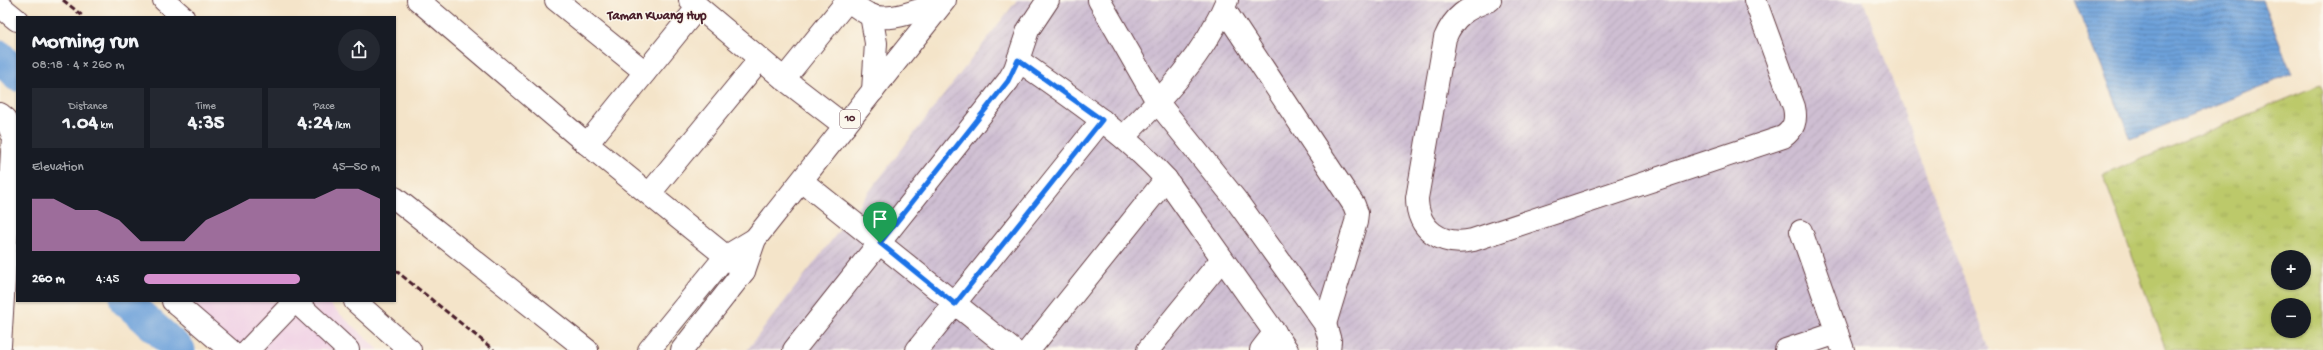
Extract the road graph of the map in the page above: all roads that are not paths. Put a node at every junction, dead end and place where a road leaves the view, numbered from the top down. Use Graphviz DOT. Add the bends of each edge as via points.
graph roads {
  1 [pos="164,0"];
  2 [pos="418,0"];
  3 [pos="556,0"];
  4 [pos="847,0"];
  5 [pos="943,0"];
  6 [pos="1048,0"];
  7 [pos="1099,0"];
  8 [pos="1490,0"];
  9 [pos="1755,0"];
  10 [pos="694,3"];
  11 [pos="1225,4"];
  12 [pos="0,6"];
  13 [pos="871,15"];
  14 [pos="182,16"];
  15 [pos="16,19"];
  16 [pos="760,59"];
  17 [pos="1018,60"];
  18 [pos="645,72"];
  19 [pos="784,79"];
  20 [pos="873,91"];
  21 [pos="1158,103"];
  22 [pos="0,114"];
  23 [pos="1102,120"];
  24 [pos="844,126"];
  25 [pos="1123,137"];
  26 [pos="587,144"];
  27 [pos="1166,179"];
  28 [pos="802,181"];
  29 [pos="650,193"];
  30 [pos="396,199"];
  31 [pos="1801,231"];
  32 [pos="755,239"];
  33 [pos="880,243"];
  34 [pos="725,257"];
  35 [pos="1222,259"];
  36 [pos="2,271"];
  37 [pos="744,272"];
  38 [pos="174,302"];
  39 [pos="294,302"];
  40 [pos="296,302"];
  41 [pos="356,302"];
  42 [pos="955,304"];
  43 [pos="1326,324"];
  44 [pos="1275,332"];
  45 [pos="1840,341"];
  46 [pos="0,345"];
  47 [pos="410,348"];
  48 [pos="230,350"];
  49 [pos="248,350"];
  50 [pos="348,350"];
  51 [pos="586,350"];
  52 [pos="650,350"];
  53 [pos="682,350"];
  54 [pos="794,350"];
  55 [pos="917,350"];
  56 [pos="1013,350"];
  57 [pos="1029,350"];
  58 [pos="1148,350"];
  59 [pos="1261,350"];
  60 [pos="1287,350"];
  61 [pos="1329,350"];
  62 [pos="1786,350"];
  1 -- 14 [label="street"];
  2 -- 26 [label="street"];
  3 -- 18 [label="street"];
  4 -- 13 [label="street"];
  4 -- 19 [label="street"];
  5 -- 13 [label="street" via="908,14"];
  5 -- 20 [label="street, 10"];
  6 -- 17 [label="street" via="1028,30"];
  7 -- 21 [label="street"];
  8 -- 9 [label="street" via="1466,9 1456,18 1445,38 1417,198 1420,218 1425,227 1434,235 1454,242 1473,240 1783,137 1790,132 1796,116 1794,107"];
  10 -- 16 [label="street"];
  10 -- 18 [label="street"];
  11 -- 21 [label="street" via="1213,30 1173,87"];
  11 -- 43 [label="street" via="1357,212"];
  12 -- 15 [label="street"];
  13 -- 20 [label="street" via="876,43"];
  16 -- 19 [label="street"];
  16 -- 29 [label="street"];
  17 -- 23 [label="street"];
  17 -- 33 [label="street" via="1008,81"];
  18 -- 26 [label="street"];
  19 -- 24 [label="street"];
  20 -- 24 [label="street, 10"];
  21 -- 25 [label="street"];
  21 -- 43 [label="street" via="1236,200"];
  22 -- 36 [label="street" via="6,119 13,136"];
  23 -- 25 [label="street"];
  23 -- 42 [label="street"];
  24 -- 28 [label="street, 10"];
  25 -- 27 [label="street"];
  26 -- 29 [label="street"];
  27 -- 35 [label="street"];
  27 -- 57 [label="street"];
  28 -- 32 [label="street, 10"];
  28 -- 33 [label="street"];
  29 -- 34 [label="street"];
  30 -- 51 [label="street"];
  31 -- 45 [label="street"];
  32 -- 34 [label="street, 10"];
  32 -- 37 [label="street, 10"];
  33 -- 42 [label="street"];
  33 -- 54 [label="street"];
  34 -- 37 [label="street"];
  34 -- 52 [label="street, 10"];
  35 -- 44 [label="street"];
  35 -- 58 [label="street"];
  36 -- 46 [label="street"];
  37 -- 53 [label="street, 10"];
  38 -- 48 [label="street"];
  39 -- 49 [label="street"];
  40 -- 50 [label="street"];
  41 -- 47 [label="street"];
  42 -- 55 [label="street"];
  42 -- 56 [label="street"];
  43 -- 61 [label="street" via="1330,341"];
  44 -- 59 [label="street"];
  44 -- 60 [label="street"];
  45 -- 62 [label="street"];
}
